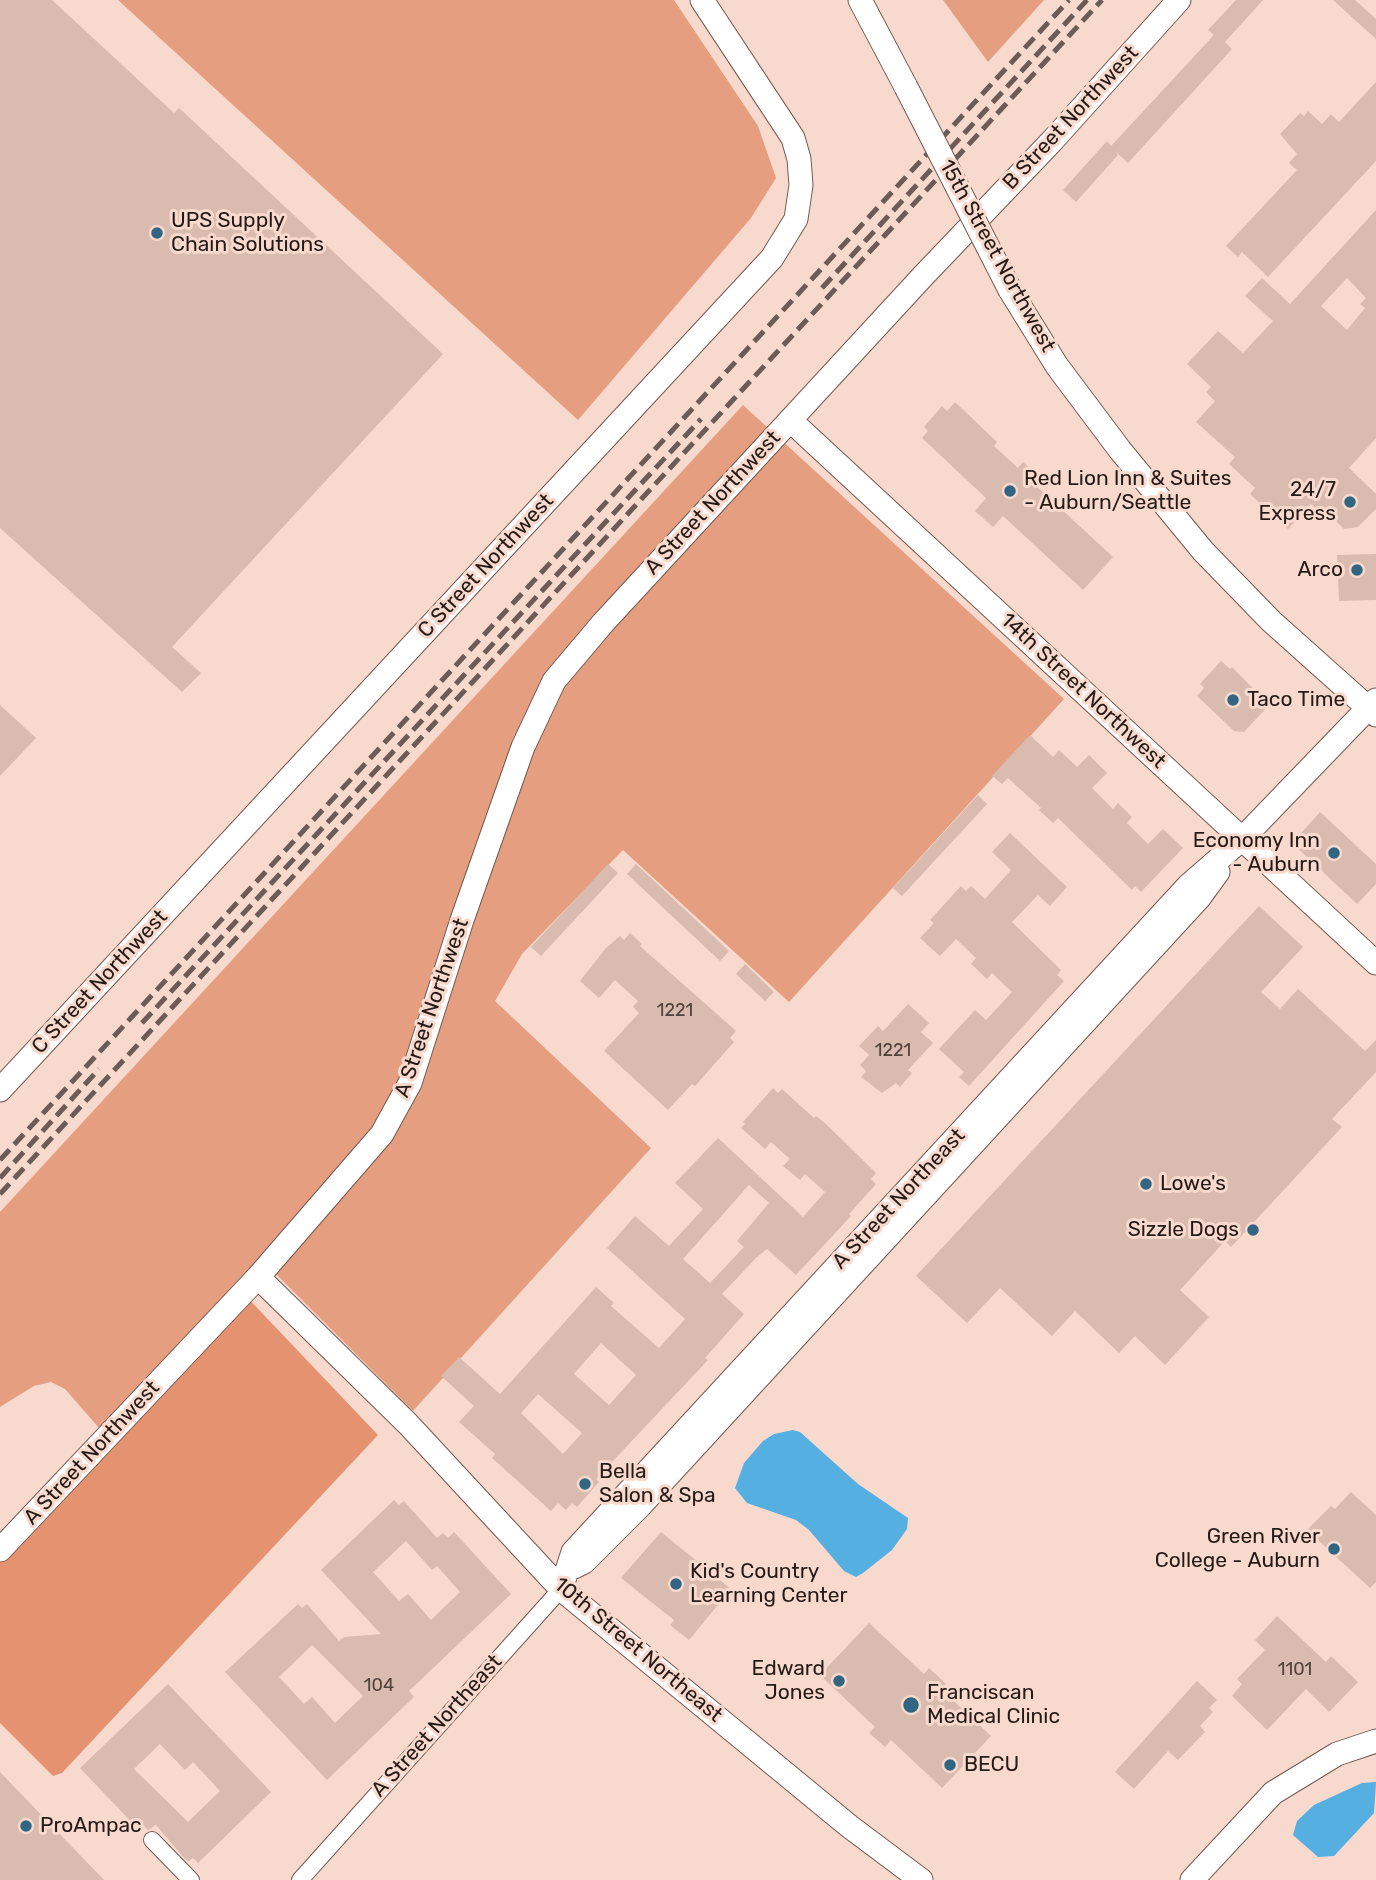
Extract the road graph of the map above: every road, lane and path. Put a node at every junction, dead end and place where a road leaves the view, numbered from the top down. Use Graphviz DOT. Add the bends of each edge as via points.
graph roads {
  1 [pos="702,0"];
  2 [pos="860,0"];
  3 [pos="1179,0"];
  4 [pos="790,420"];
  5 [pos="1373,708"];
  6 [pos="1242,838"];
  7 [pos="1376,963"];
  8 [pos="0,1090"];
  9 [pos="258,1277"];
  10 [pos="0,1550"];
  11 [pos="565,1579"];
  12 [pos="1376,1741"];
  13 [pos="152,1840"];
  14 [pos="191,1880"];
  15 [pos="300,1880"];
  16 [pos="921,1880"];
  17 [pos="1192,1880"];
  1 -- 8 [label="street, C Street Northwest" via="793,138 799,159 796,219 772,258"];
  2 -- 5 [label="street, 15th Street Northwest, bridge" via="1010,290 1057,366 1203,551 1271,621"];
  3 -- 4 [label="street, B Street Northwest"];
  4 -- 6 [label="street, 14th Street Northwest"];
  4 -- 9 [label="street, A Street Northwest" via="554,681 523,747 410,1083 382,1134"];
  5 -- 6 [label="street, A Street Northeast"];
  6 -- 7 [label="street, 14th Street Northwest"];
  6 -- 11 [label="street, A Street Northeast" via="1188,886 582,1542 573,1552"];
  9 -- 10 [label="street, A Street Northwest"];
  9 -- 11 [label="street, 10th Street Northeast"];
  11 -- 15 [label="street, A Street Northeast"];
  11 -- 16 [label="street, 10th Street Northeast" via="849,1826"];
  12 -- 17 [label="street" via="1337,1754 1273,1793"];
  13 -- 14 [label="street"];
}
